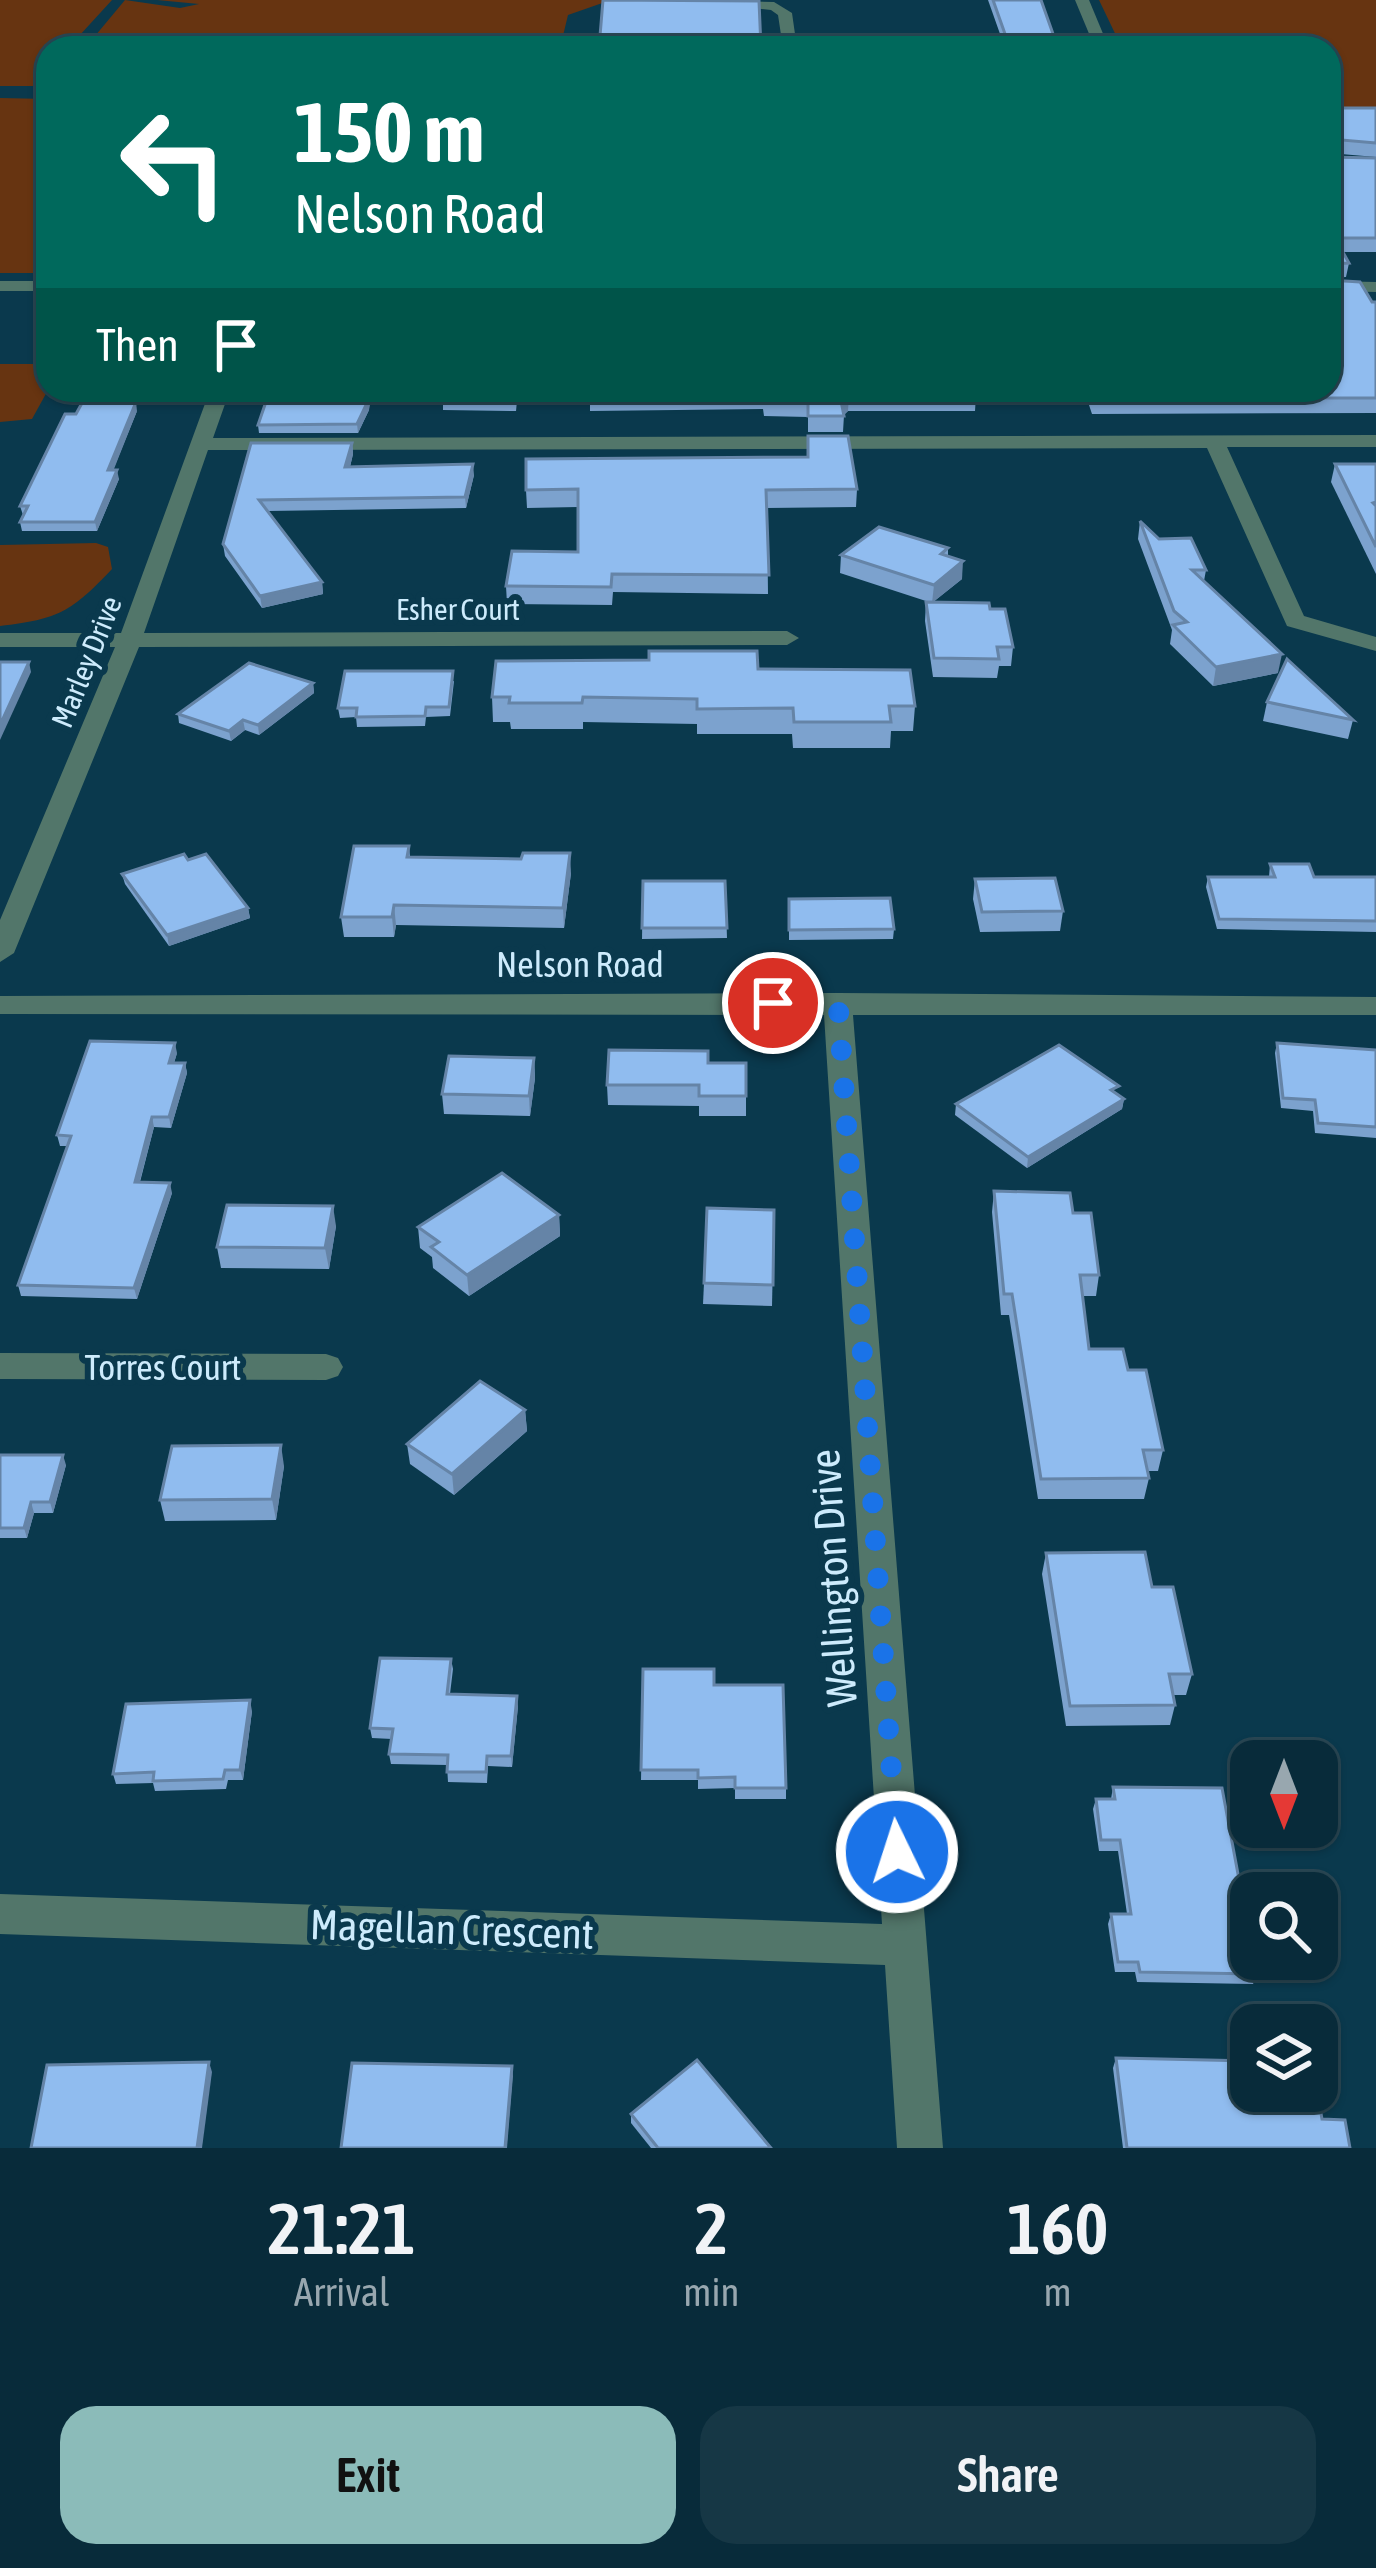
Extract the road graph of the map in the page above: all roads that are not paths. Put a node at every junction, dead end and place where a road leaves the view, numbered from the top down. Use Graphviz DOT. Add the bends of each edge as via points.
graph roads {
  1 [pos="689,0"];
  2 [pos="1082,0"];
  3 [pos="788,36"];
  4 [pos="1097,36"];
  5 [pos="0,286"];
  6 [pos="36,286"];
  7 [pos="1341,286"];
  8 [pos="1376,286"];
  9 [pos="216,402"];
  10 [pos="1214,441"];
  11 [pos="1376,441"];
  12 [pos="203,444"];
  13 [pos="787,638"];
  14 [pos="0,640"];
  15 [pos="129,642"];
  16 [pos="1376,644"];
  17 [pos="0,953"];
  18 [pos="838,1002"];
  19 [pos="0,1005"];
  20 [pos="1376,1006"];
  21 [pos="0,1366"];
  22 [pos="326,1367"];
  23 [pos="0,1914"];
  24 [pos="904,1945"];
  25 [pos="920,2148"];
  1 -- 3 [label="street" via="774,6 785,14"];
  2 -- 4 [label="street"];
  5 -- 6 [label="street"];
  7 -- 8 [label="street"];
  9 -- 12 [label="street, Marley Drive"];
  10 -- 11 [label="street"];
  10 -- 12 [label="street"];
  10 -- 16 [label="street" via="1295,622"];
  12 -- 15 [label="street, Marley Drive"];
  13 -- 15 [label="street, Esher Court"];
  14 -- 15 [label="street, Esher Court"];
  15 -- 17 [label="street, Marley Drive"];
  18 -- 19 [label="street, Nelson Road"];
  18 -- 20 [label="street, Nelson Road"];
  18 -- 24 [label="street, Wellington Drive"];
  21 -- 22 [label="street, Torres Court"];
  23 -- 24 [label="street, Magellan Crescent"];
  24 -- 25 [label="street, Wellington Drive"];
}
